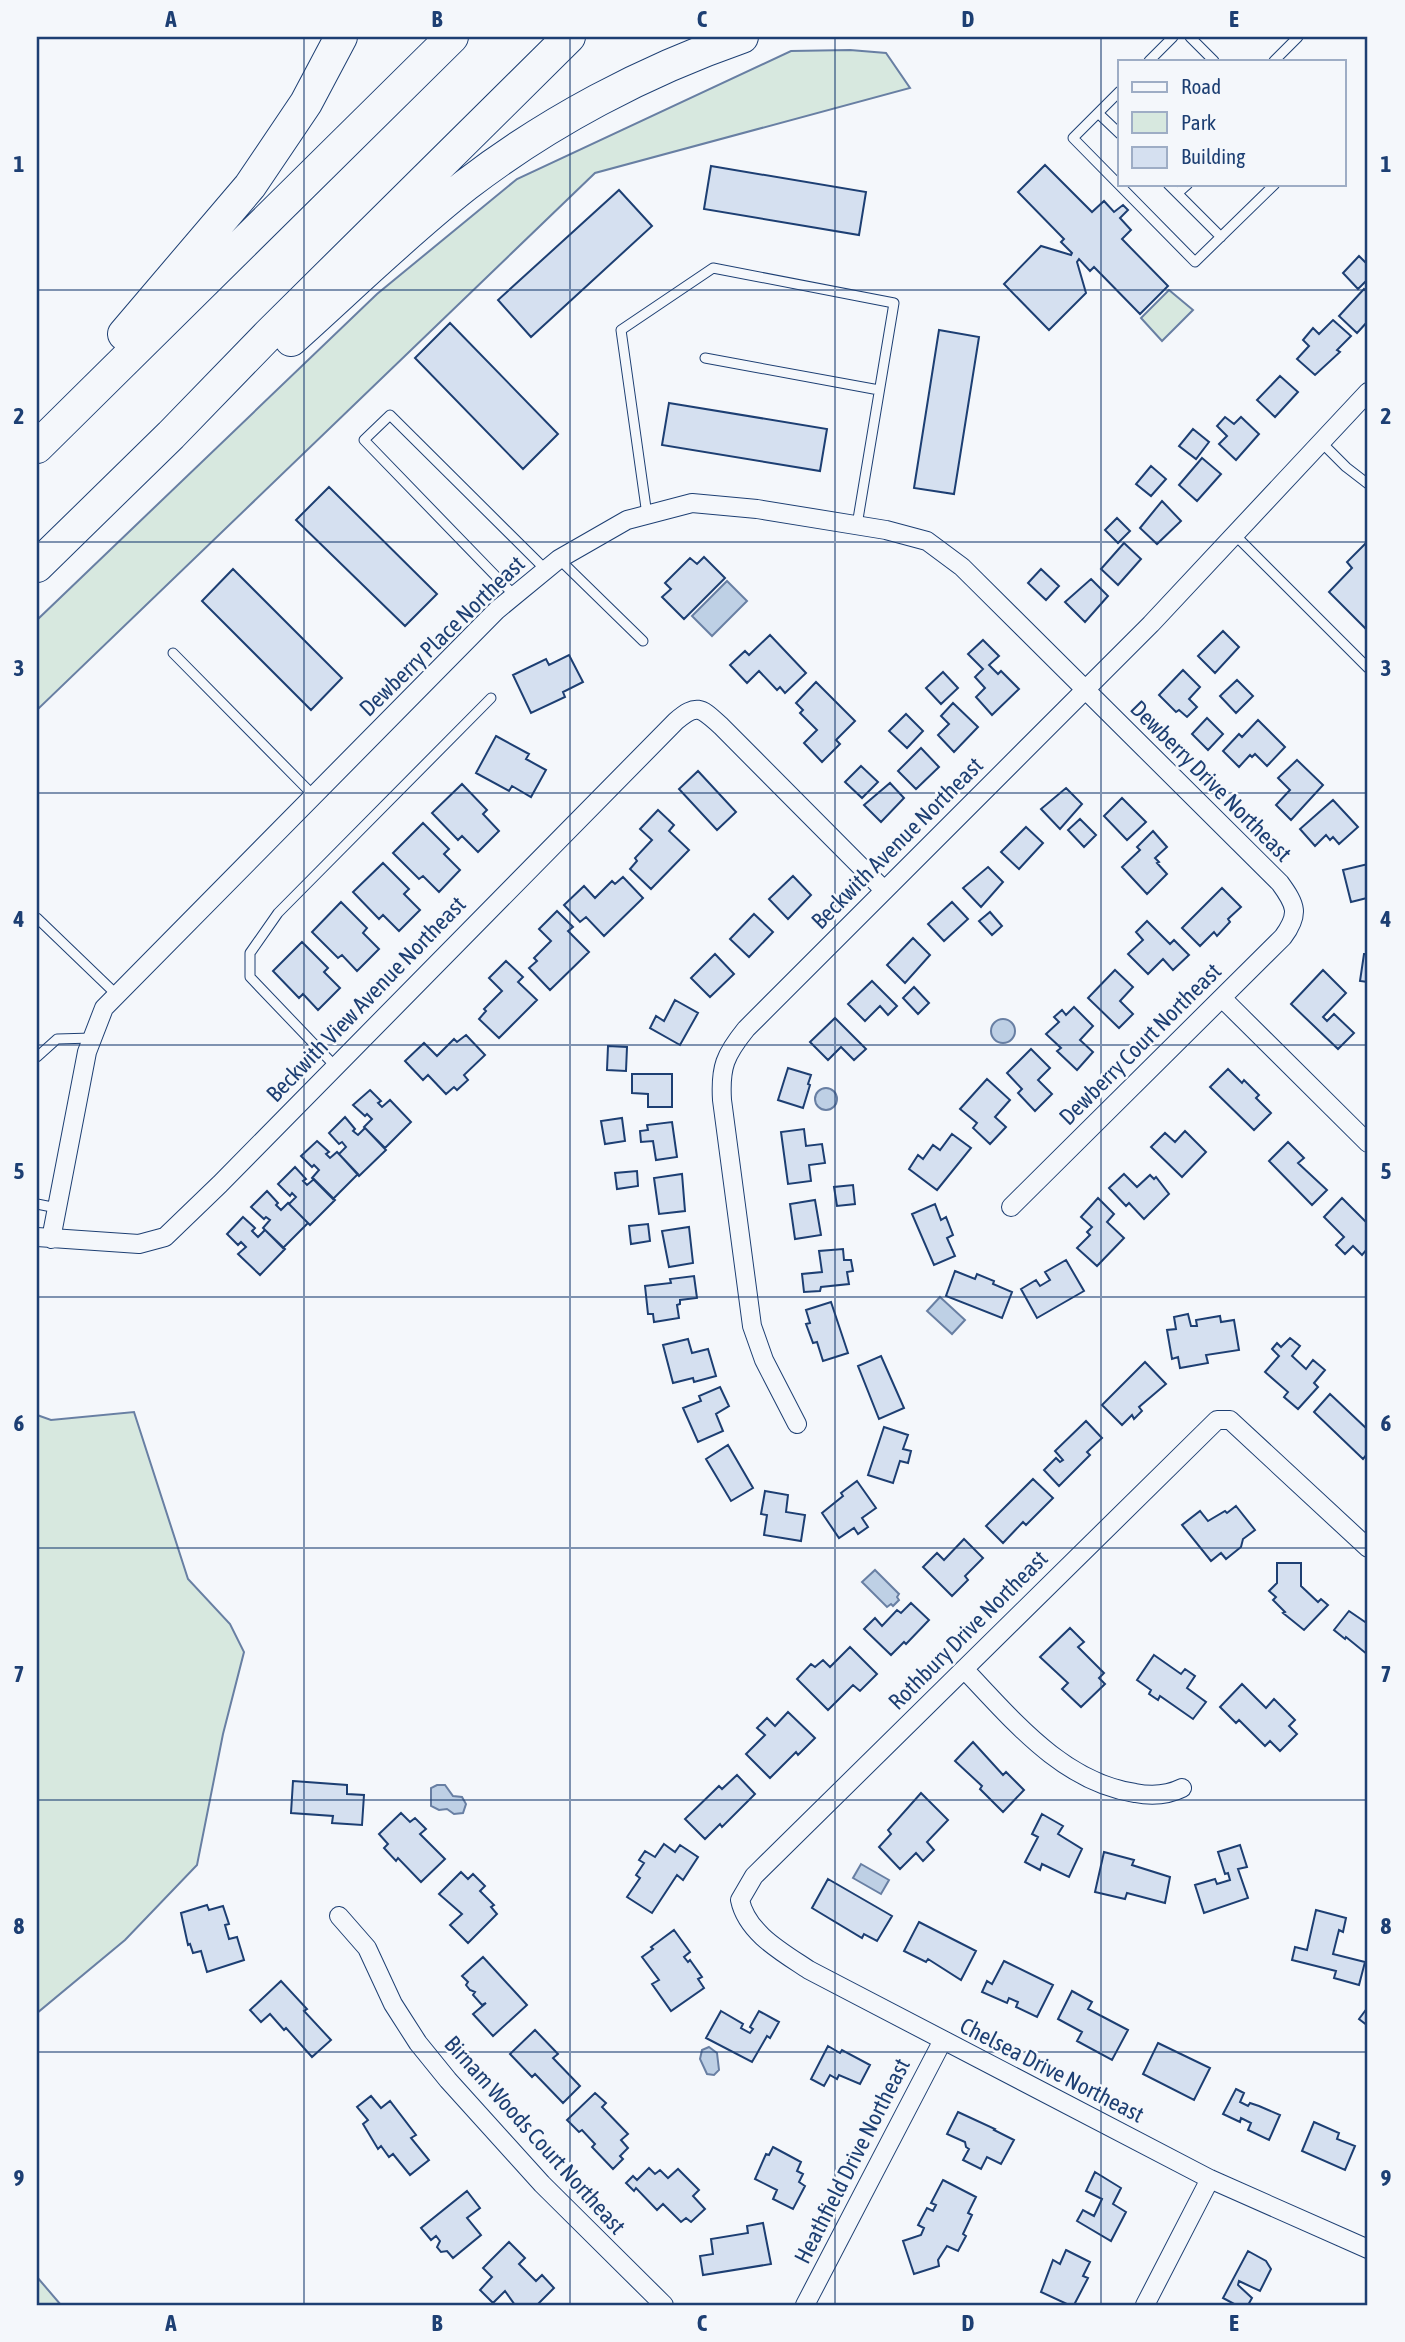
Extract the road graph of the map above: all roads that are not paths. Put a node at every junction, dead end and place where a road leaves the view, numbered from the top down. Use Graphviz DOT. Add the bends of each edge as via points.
graph roads {
  1 [pos="341,37"];
  2 [pos="452,37"];
  3 [pos="569,37"];
  4 [pos="742,37"];
  5 [pos="1173,37"];
  6 [pos="1190,37"];
  7 [pos="1298,37"];
  8 [pos="1150,60"];
  9 [pos="1213,60"];
  10 [pos="1275,60"];
  11 [pos="1118,93"];
  12 [pos="1098,113"];
  13 [pos="1118,132"];
  14 [pos="1118,184"];
  15 [pos="1120,186"];
  16 [pos="1170,186"];
  17 [pos="1186,186"];
  18 [pos="1273,186"];
  19 [pos="1178,193"];
  20 [pos="1221,237"];
  21 [pos="705,358"];
  22 [pos="880,390"];
  23 [pos="1368,392"];
  24 [pos="172,435"];
  25 [pos="37,438"];
  26 [pos="1320,441"];
  27 [pos="37,447"];
  28 [pos="1368,484"];
  29 [pos="646,515"];
  30 [pos="857,525"];
  31 [pos="1234,534"];
  32 [pos="552,565"];
  33 [pos="37,566"];
  34 [pos="515,596"];
  35 [pos="643,641"];
  36 [pos="173,653"];
  37 [pos="1368,668"];
  38 [pos="1085,690"];
  39 [pos="491,698"];
  40 [pos="314,796"];
  41 [pos="884,890"];
  42 [pos="1295,911"];
  43 [pos="37,918"];
  44 [pos="117,995"];
  45 [pos="1223,998"];
  46 [pos="92,1038"];
  47 [pos="37,1057"];
  48 [pos="335,1066"];
  49 [pos="1368,1143"];
  50 [pos="37,1204"];
  51 [pos="1011,1207"];
  52 [pos="57,1208"];
  53 [pos="44,1238"];
  54 [pos="797,1424"];
  55 [pos="1368,1548"];
  56 [pos="964,1669"];
  57 [pos="1182,1788"];
  58 [pos="740,1899"];
  59 [pos="339,1916"];
  60 [pos="943,2040"];
  61 [pos="1210,2179"];
  62 [pos="1368,2249"];
  63 [pos="664,2305"];
  64 [pos="805,2305"];
  65 [pos="1145,2305"];
  1 -- 25 [label="highway" via="306,103 250,186"];
  2 -- 27 [label="highway"];
  3 -- 24 [label="highway"];
  4 -- 24 [label="highway" via="677,62 600,100 488,170 437,209 253,373"];
  5 -- 8 [label="lane"];
  6 -- 9 [label="lane"];
  7 -- 10 [label="lane"];
  11 -- 12 [label="lane"];
  12 -- 13 [label="lane"];
  12 -- 14 [label="lane" via="1073,138"];
  15 -- 20 [label="lane" via="1195,262"];
  16 -- 19 [label="lane"];
  17 -- 19 [label="lane"];
  18 -- 20 [label="lane"];
  19 -- 20 [label="lane"];
  21 -- 22 [label="lane"];
  22 -- 29 [label="lane" via="894,303 713,268 621,330"];
  22 -- 30 [label="lane"];
  23 -- 26 [label="street, Beckwith Avenue Northeast"];
  24 -- 33 [label="highway"];
  26 -- 28 [label="lane"];
  26 -- 31 [label="street, Beckwith Avenue Northeast"];
  29 -- 30 [label="street, Dewberry Place Northeast" via="692,503"];
  29 -- 32 [label="street, Dewberry Place Northeast" via="627,520"];
  30 -- 38 [label="street, Dewberry Place Northeast" via="927,541 962,567"];
  31 -- 37 [label="lane"];
  31 -- 38 [label="street, Beckwith Avenue Northeast"];
  32 -- 34 [label="street, Dewberry Place Northeast"];
  32 -- 34 [label="lane" via="390,415 364,440"];
  32 -- 35 [label="lane"];
  34 -- 40 [label="street, Dewberry Place Northeast"];
  36 -- 40 [label="lane"];
  38 -- 41 [label="street, Beckwith Avenue Northeast"];
  38 -- 42 [label="street, Dewberry Drive Northeast" via="1280,883"];
  39 -- 48 [label="lane" via="278,913 250,953 250,977"];
  40 -- 44 [label="street, Dewberry Place Northeast"];
  41 -- 48 [label="street, Beckwith View Avenue Northeast" via="721,726 697,708 680,717 652,744"];
  41 -- 54 [label="street, Beckwith Avenue Northeast" via="746,1029 722,1069 722,1100 752,1326"];
  42 -- 45 [label="street, Dewberry Court Northeast" via="1283,936"];
  43 -- 44 [label="lane"];
  44 -- 46 [label="street, Dewberry Place Northeast" via="103,1009"];
  45 -- 49 [label="street"];
  45 -- 51 [label="street, Dewberry Court Northeast"];
  46 -- 47 [label="lane" via="57,1039"];
  46 -- 52 [label="street, Dewberry Place Northeast"];
  48 -- 53 [label="street, Beckwith View Avenue Northeast" via="165,1237 139,1244"];
  50 -- 52 [label="lane"];
  52 -- 53 [label="street, Dewberry Place Northeast"];
  55 -- 56 [label="street, Rothbury Drive Northeast" via="1241,1429 1230,1420 1217,1420"];
  56 -- 57 [label="street" via="1035,1743 1073,1770 1112,1790 1151,1796"];
  56 -- 58 [label="street, Rothbury Drive Northeast" via="754,1876"];
  58 -- 60 [label="street, Chelsea Drive Northeast" via="743,1914 776,1948"];
  59 -- 63 [label="street, Birnam Woods Court Northeast" via="367,1948 393,2004 448,2080 542,2184"];
  60 -- 61 [label="street, Chelsea Drive Northeast"];
  60 -- 64 [label="street, Heathfield Drive Northeast"];
  61 -- 62 [label="street, Chelsea Drive Northeast"];
  61 -- 65 [label="street"];
}
